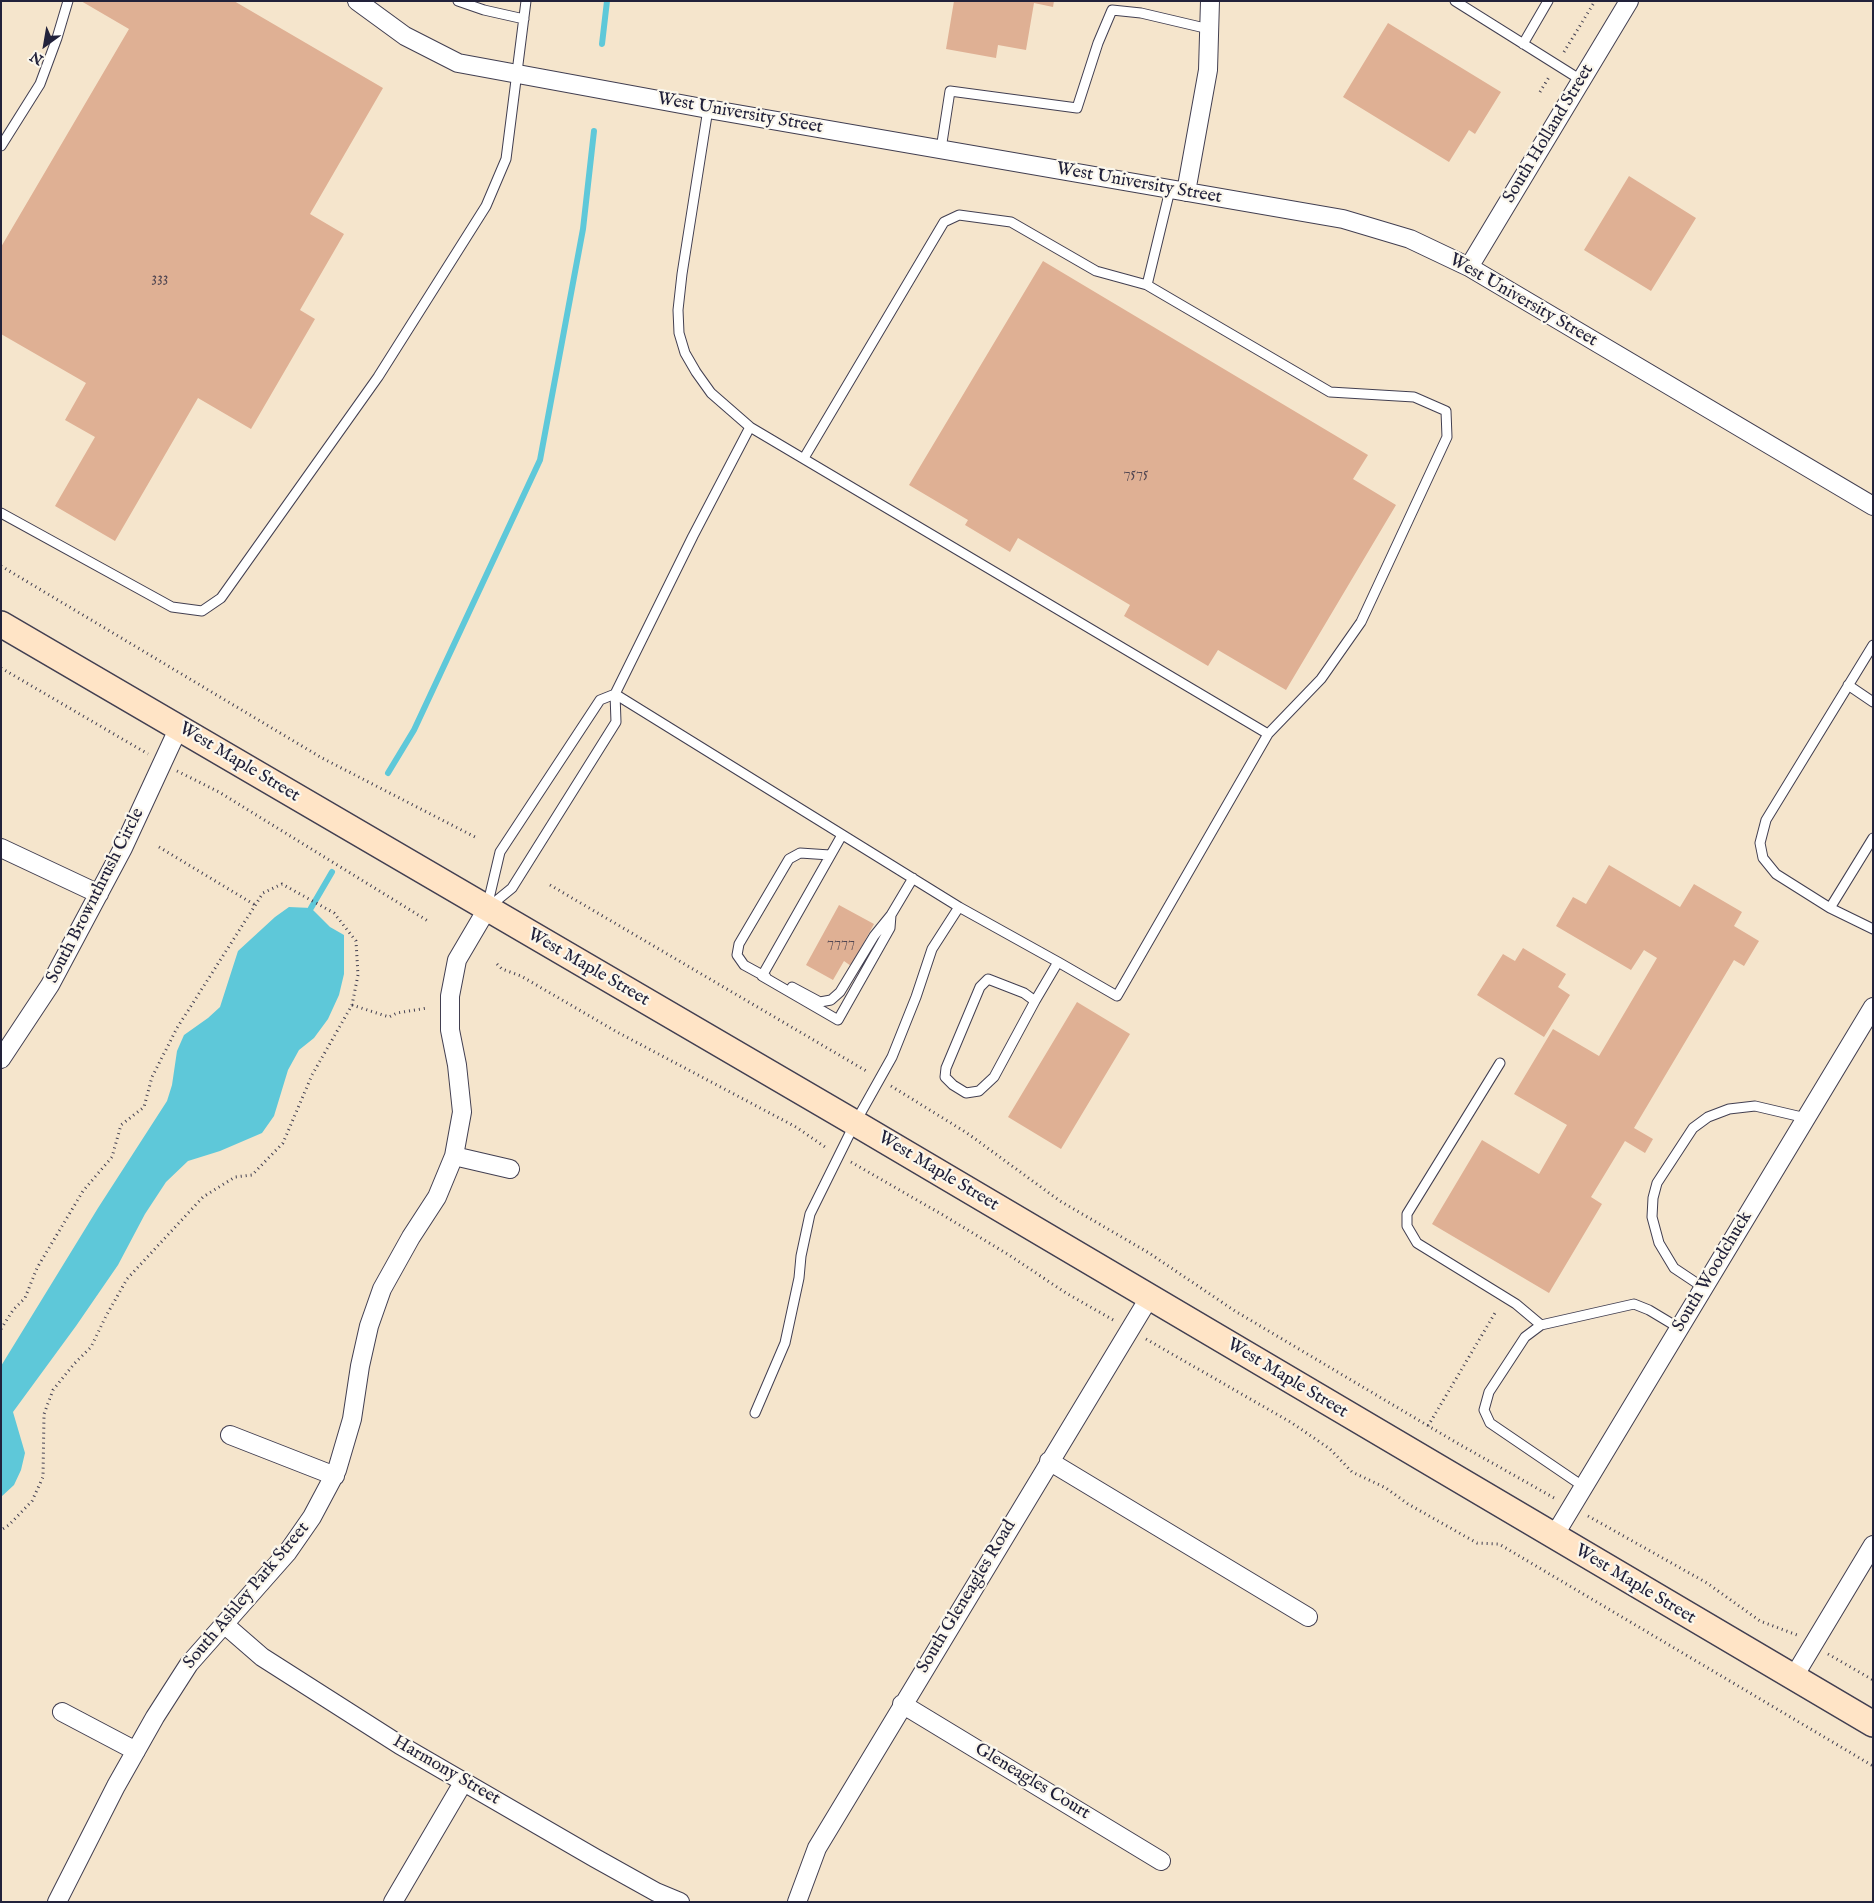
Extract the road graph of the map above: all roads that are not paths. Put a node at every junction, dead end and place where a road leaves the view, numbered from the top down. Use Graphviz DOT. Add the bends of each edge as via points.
graph roads {
  1 [pos="68,1"];
  2 [pos="357,1"];
  3 [pos="458,1"];
  4 [pos="526,1"];
  5 [pos="1210,1"];
  6 [pos="1455,1"];
  7 [pos="1548,1"];
  8 [pos="1629,1"];
  9 [pos="524,19"];
  10 [pos="1209,29"];
  11 [pos="1523,44"];
  12 [pos="517,75"];
  13 [pos="1581,80"];
  14 [pos="708,109"];
  15 [pos="1,146"];
  16 [pos="941,149"];
  17 [pos="1178,191"];
  18 [pos="1469,267"];
  19 [pos="1147,285"];
  20 [pos="750,427"];
  21 [pos="804,458"];
  22 [pos="1873,506"];
  23 [pos="1,514"];
  24 [pos="1,624"];
  25 [pos="1873,645"];
  26 [pos="1848,684"];
  27 [pos="615,694"];
  28 [pos="1873,702"];
  29 [pos="179,727"];
  30 [pos="1268,734"];
  31 [pos="842,835"];
  32 [pos="1873,838"];
  33 [pos="1,848"];
  34 [pos="830,856"];
  35 [pos="913,878"];
  36 [pos="99,894"];
  37 [pos="959,907"];
  38 [pos="1830,908"];
  39 [pos="486,909"];
  40 [pos="891,915"];
  41 [pos="1873,929"];
  42 [pos="1058,962"];
  43 [pos="762,976"];
  44 [pos="1035,1001"];
  45 [pos="1873,1007"];
  46 [pos="1,1059"];
  47 [pos="1500,1063"];
  48 [pos="1806,1118"];
  49 [pos="855,1123"];
  50 [pos="454,1156"];
  51 [pos="510,1169"];
  52 [pos="1704,1288"];
  53 [pos="1149,1298"];
  54 [pos="1542,1325"];
  55 [pos="1679,1328"];
  56 [pos="755,1414"];
  57 [pos="230,1435"];
  58 [pos="1049,1461"];
  59 [pos="334,1476"];
  60 [pos="1584,1487"];
  61 [pos="1554,1536"];
  62 [pos="1873,1545"];
  63 [pos="1308,1617"];
  64 [pos="224,1624"];
  65 [pos="1793,1678"];
  66 [pos="902,1704"];
  67 [pos="62,1712"];
  68 [pos="1873,1724"];
  69 [pos="136,1751"];
  70 [pos="464,1781"];
  71 [pos="1161,1861"];
  72 [pos="57,1902"];
  73 [pos="393,1902"];
  74 [pos="680,1902"];
  75 [pos="797,1902"];
  1 -- 15 [label="lane" via="40,84"];
  2 -- 12 [label="street, West University Street" via="405,36 458,63"];
  3 -- 9 [label="lane"];
  4 -- 9 [label="lane"];
  5 -- 10 [label="street"];
  6 -- 11 [label="lane"];
  7 -- 11 [label="lane"];
  8 -- 13 [label="street, South Holland Street"];
  9 -- 12 [label="lane"];
  10 -- 16 [label="lane" via="1141,13 1112,10 1076,108 950,91"];
  10 -- 17 [label="street" via="1208,70"];
  11 -- 13 [label="lane"];
  12 -- 14 [label="street, West University Street"];
  12 -- 23 [label="lane" via="506,159 486,206 378,377 221,598 202,611 172,607"];
  13 -- 18 [label="street, South Holland Street"];
  14 -- 16 [label="street, West University Street"];
  14 -- 20 [label="lane" via="682,274 679,333 686,354 711,393"];
  16 -- 17 [label="street, West University Street"];
  17 -- 18 [label="street, West University Street" via="1343,220 1410,240"];
  17 -- 19 [label="lane"];
  18 -- 22 [label="street, West University Street"];
  19 -- 21 [label="lane" via="1096,271 1011,222 960,215 944,222"];
  19 -- 30 [label="lane" via="1330,392 1414,397 1446,411 1447,437 1361,622 1321,679"];
  20 -- 21 [label="lane"];
  20 -- 27 [label="lane"];
  21 -- 30 [label="lane"];
  24 -- 29 [label="main road, West Maple Street"];
  25 -- 26 [label="lane"];
  26 -- 28 [label="lane"];
  26 -- 38 [label="lane" via="1766,820 1760,843 1763,858 1776,874"];
  27 -- 31 [label="lane"];
  27 -- 39 [label="lane" via="600,700 500,852"];
  27 -- 39 [label="lane" via="616,722 605,741 512,888"];
  29 -- 36 [label="street, South Brownthrush Circle"];
  29 -- 39 [label="main road, West Maple Street"];
  30 -- 42 [label="lane" via="1117,996"];
  31 -- 34 [label="lane"];
  31 -- 35 [label="lane"];
  32 -- 38 [label="lane"];
  33 -- 36 [label="street"];
  34 -- 43 [label="lane"];
  34 -- 43 [label="lane" via="800,853 788,859 782,868 739,944 737,956 744,965"];
  35 -- 37 [label="lane"];
  35 -- 40 [label="lane"];
  36 -- 46 [label="street, South Brownthrush Circle" via="50,985"];
  37 -- 42 [label="lane"];
  37 -- 49 [label="lane" via="932,949 892,1058"];
  38 -- 41 [label="lane"];
  39 -- 49 [label="main road, West Maple Street"];
  39 -- 50 [label="street, South Ashley Park Street" via="458,960 450,996 450,1030 462,1112"];
  40 -- 43 [label="lane" via="874,936 840,992 831,1000 820,1002 795,988"];
  40 -- 43 [label="lane" via="890,928 838,1020"];
  42 -- 44 [label="lane"];
  44 -- 44 [label="lane" via="988,978 980,987 946,1068 945,1078 966,1093 979,1091 994,1077"];
  45 -- 48 [label="street, South Woodchuck"];
  47 -- 54 [label="lane" via="1407,1214 1408,1226 1417,1243 1516,1304"];
  48 -- 52 [label="street, South Woodchuck"];
  48 -- 52 [label="lane" via="1755,1106 1729,1109 1708,1117 1693,1128 1657,1183 1652,1217 1659,1243 1674,1268"];
  49 -- 53 [label="main road, West Maple Street"];
  49 -- 56 [label="lane" via="810,1214 785,1343"];
  50 -- 51 [label="street"];
  50 -- 59 [label="street, South Ashley Park Street" via="437,1197 382,1289 360,1366 352,1419"];
  52 -- 55 [label="street, South Woodchuck"];
  53 -- 58 [label="street, South Gleneagles Road"];
  53 -- 61 [label="main road, West Maple Street"];
  54 -- 55 [label="lane" via="1634,1304"];
  54 -- 60 [label="lane" via="1525,1337 1489,1392 1484,1410 1490,1423"];
  55 -- 60 [label="street, South Woodchuck"];
  57 -- 59 [label="street"];
  58 -- 63 [label="street"];
  58 -- 66 [label="street, South Gleneagles Road"];
  59 -- 64 [label="street, South Ashley Park Street" via="312,1517 287,1553"];
  60 -- 61 [label="street, South Woodchuck"];
  61 -- 65 [label="main road, West Maple Street"];
  62 -- 65 [label="street"];
  64 -- 69 [label="street, South Ashley Park Street" via="188,1664"];
  64 -- 70 [label="street, Harmony Street" via="262,1657 400,1745"];
  65 -- 68 [label="main road, West Maple Street"];
  66 -- 71 [label="street, Gleneagles Court"];
  66 -- 75 [label="street, South Gleneagles Road" via="817,1848"];
  67 -- 69 [label="street"];
  69 -- 72 [label="street, South Ashley Park Street"];
  70 -- 73 [label="street"];
  70 -- 74 [label="street, Harmony Street" via="594,1858"];
}
